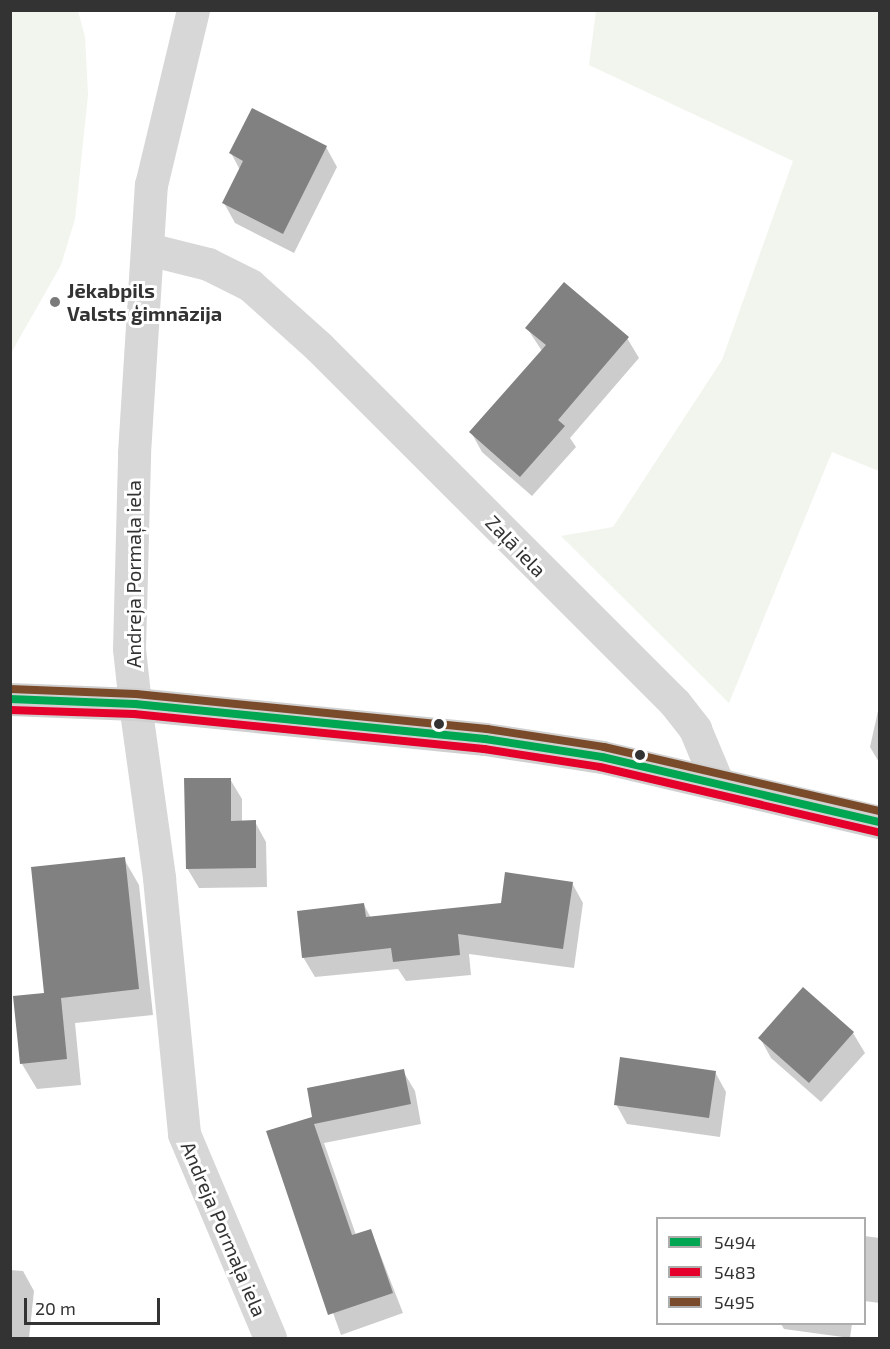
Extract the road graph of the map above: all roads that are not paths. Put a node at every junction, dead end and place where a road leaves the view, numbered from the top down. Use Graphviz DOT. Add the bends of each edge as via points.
graph roads {
  1 [pos="193,10"];
  2 [pos="148,249"];
  3 [pos="10,699"];
  4 [pos="135,704"];
  5 [pos="718,784"];
  6 [pos="879,822"];
  7 [pos="270,1338"];
  1 -- 2 [label="street, Andreja Pormaļa iela" via="151,185"];
  2 -- 4 [label="street, Andreja Pormaļa iela" via="134,453 129,649"];
  2 -- 5 [label="street, Zaļā iela" via="208,264 250,285 319,347 675,703 709,756"];
  3 -- 4 [label="main road"];
  4 -- 5 [label="main road" via="485,739"];
  4 -- 7 [label="street, Andreja Pormaļa iela" via="159,878 184,1134"];
  5 -- 6 [label="main road"];
}
